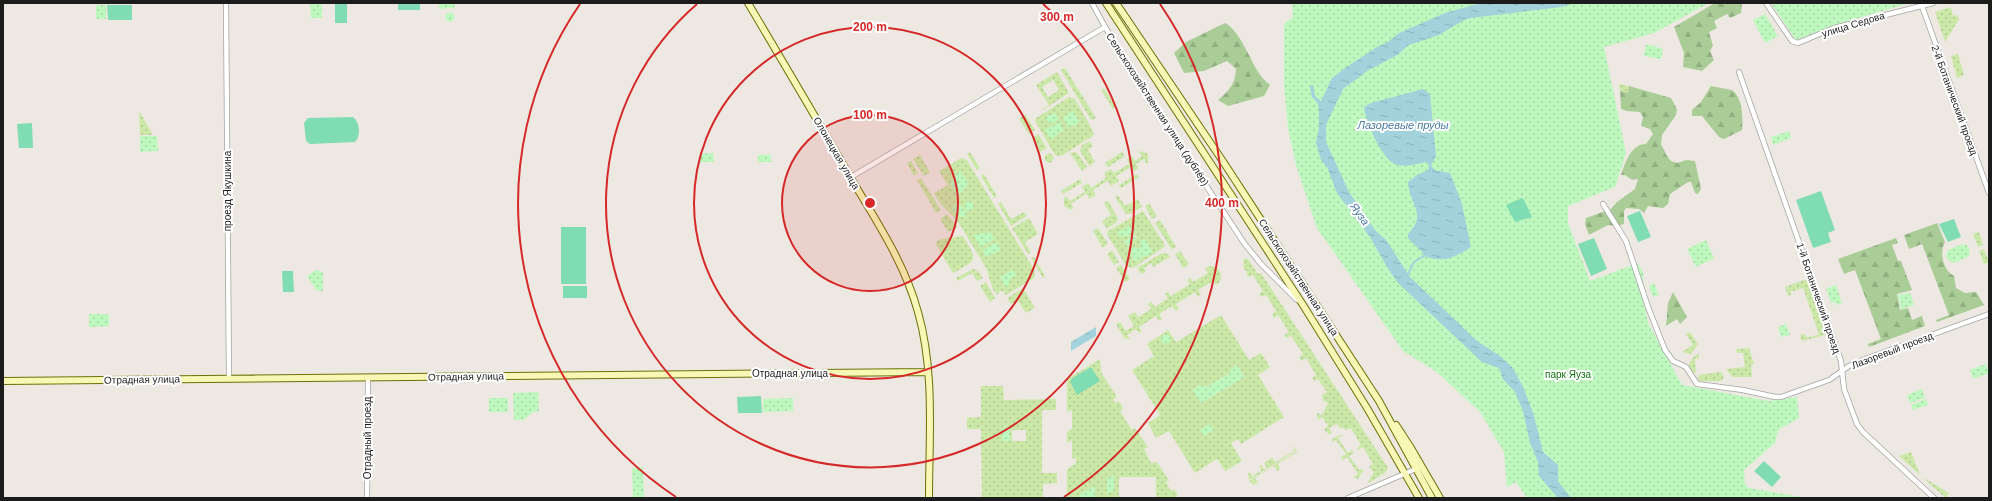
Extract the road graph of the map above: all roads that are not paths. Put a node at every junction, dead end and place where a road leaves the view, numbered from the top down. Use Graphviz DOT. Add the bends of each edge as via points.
graph roads {
  1 [pos="226,3"];
  2 [pos="748,3"];
  3 [pos="1092,3"];
  4 [pos="1106,3"];
  5 [pos="1116,3"];
  6 [pos="1766,3"];
  7 [pos="1933,3"];
  8 [pos="1922,6"];
  9 [pos="1105,27"];
  10 [pos="1739,72"];
  11 [pos="851,177"];
  12 [pos="1989,193"];
  13 [pos="1603,204"];
  14 [pos="1303,305"];
  15 [pos="1989,314"];
  16 [pos="928,372"];
  17 [pos="1842,372"];
  18 [pos="368,377"];
  19 [pos="229,379"];
  20 [pos="3,381"];
  21 [pos="1419,468"];
  22 [pos="1405,474"];
  23 [pos="368,498"];
  24 [pos="929,498"];
  25 [pos="1348,498"];
  26 [pos="1419,498"];
  27 [pos="1432,498"];
  28 [pos="1440,498"];
  29 [pos="1934,498"];
  1 -- 19 [label="street, проезд Якушкина"];
  2 -- 11 [label="street, Олонецкая улица"];
  3 -- 9 [label="street, Сельскохозяйственная улица (дублёр)"];
  4 -- 14 [label="street, Сельскохозяйственная улица"];
  5 -- 21 [label="street, Сельскохозяйственная улица" via="1212,144 1379,401"];
  6 -- 8 [label="street, улица Седова" via="1792,41 1798,43 1834,28"];
  7 -- 8 [label="street, улица Седова"];
  8 -- 12 [label="street, 2-й Ботанический проезд"];
  9 -- 11 [label="street"];
  9 -- 14 [label="street, Сельскохозяйственная улица (дублёр)" via="1244,243 1261,264"];
  10 -- 17 [label="street, 1-й Ботанический проезд" via="1842,361"];
  11 -- 16 [label="street, Олонецкая улица" via="902,267 911,288 924,337"];
  13 -- 17 [label="street, Лазоревый проезд" via="1626,241 1665,350 1672,361 1686,367 1697,384 1776,397 1807,389"];
  14 -- 22 [label="street, Сельскохозяйственная улица"];
  15 -- 17 [label="street, Лазоревый проезд" via="1868,358"];
  16 -- 18 [label="street, Отрадная улица"];
  16 -- 24 [label="street, Олонецкая улица"];
  17 -- 29 [label="street, 1-й Ботанический проезд" via="1844,389 1863,432"];
  18 -- 19 [label="street, Отрадная улица"];
  18 -- 23 [label="street, Отрадный проезд"];
  19 -- 20 [label="street, Отрадная улица"];
  21 -- 22 [label="street"];
  21 -- 27 [label="street, Сельскохозяйственная улица"];
  21 -- 28 [label="street"];
  22 -- 25 [label="street"];
  22 -- 26 [label="street, Сельскохозяйственная улица"];
}
